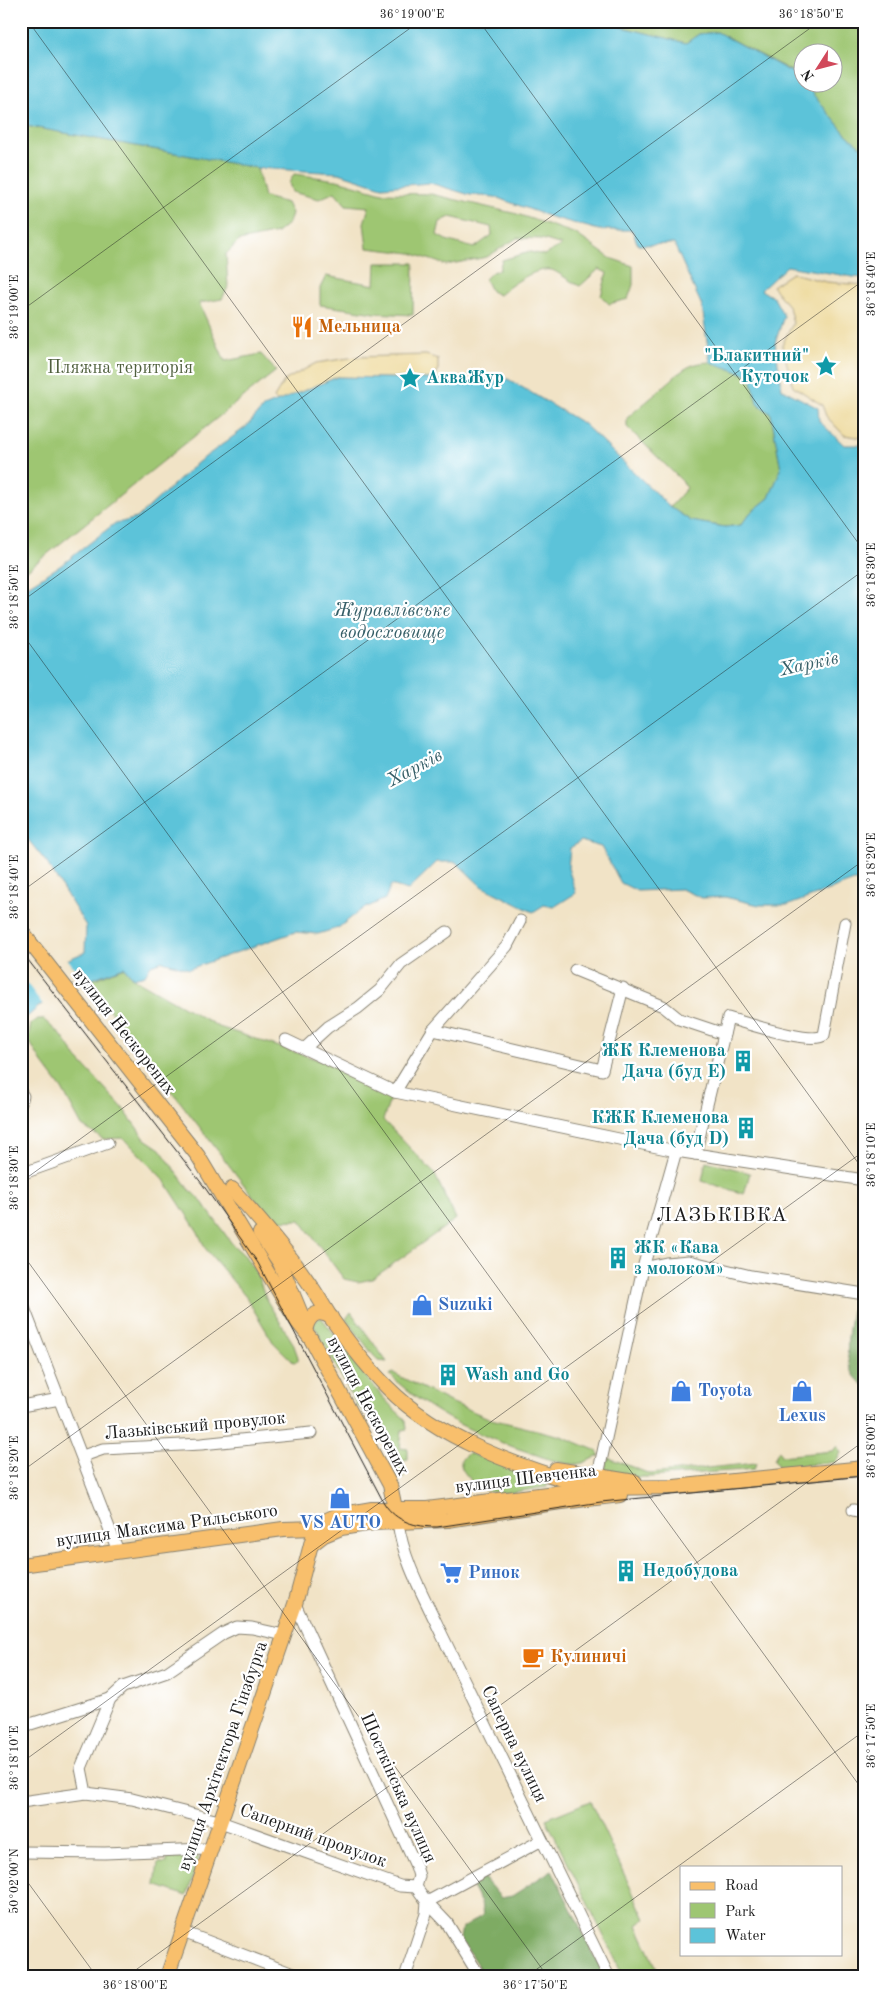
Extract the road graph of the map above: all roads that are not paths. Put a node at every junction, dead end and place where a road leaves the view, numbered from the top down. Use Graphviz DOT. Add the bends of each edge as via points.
graph roads {
  1 [pos="520,921"];
  2 [pos="845,923"];
  3 [pos="21,931"];
  4 [pos="447,932"];
  5 [pos="575,970"];
  6 [pos="623,988"];
  7 [pos="433,1030"];
  8 [pos="724,1034"];
  9 [pos="286,1040"];
  10 [pos="305,1048"];
  11 [pos="395,1092"];
  12 [pos="21,1093"];
  13 [pos="21,1103"];
  14 [pos="108,1143"];
  15 [pos="676,1151"];
  16 [pos="695,1154"];
  17 [pos="21,1174"];
  18 [pos="864,1180"];
  19 [pos="227,1193"];
  20 [pos="280,1263"];
  21 [pos="643,1268"];
  22 [pos="864,1294"];
  23 [pos="21,1300"];
  24 [pos="331,1318"];
  25 [pos="308,1332"];
  26 [pos="60,1399"];
  27 [pos="21,1406"];
  28 [pos="311,1433"];
  29 [pos="493,1453"];
  30 [pos="82,1456"];
  31 [pos="864,1468"];
  32 [pos="549,1475"];
  33 [pos="597,1482"];
  34 [pos="660,1488"];
  35 [pos="634,1493"];
  36 [pos="550,1498"];
  37 [pos="397,1516"];
  38 [pos="324,1530"];
  39 [pos="118,1551"];
  40 [pos="21,1565"];
  41 [pos="295,1604"];
  42 [pos="284,1635"];
  43 [pos="110,1700"];
  44 [pos="21,1727"];
  45 [pos="86,1793"];
  46 [pos="21,1802"];
  47 [pos="221,1822"];
  48 [pos="542,1840"];
  49 [pos="211,1851"];
  50 [pos="21,1852"];
  51 [pos="416,1887"];
  52 [pos="427,1902"];
  53 [pos="183,1932"];
  54 [pos="167,1977"];
  55 [pos="301,1977"];
  56 [pos="405,1977"];
  57 [pos="480,1977"];
  58 [pos="609,1977"];
  1 -- 7 [label="street" via="508,946"];
  2 -- 8 [label="street" via="824,1035 815,1039 786,1034 728,1018"];
  3 -- 19 [label="main road, вулиця Нескорених"];
  4 -- 10 [label="street" via="401,964 380,990 328,1027"];
  5 -- 6 [label="street"];
  6 -- 7 [label="street" via="602,1070"];
  6 -- 8 [label="street" via="663,1006 679,1019"];
  7 -- 11 [label="street"];
  8 -- 16 [label="street"];
  9 -- 10 [label="street"];
  10 -- 11 [label="street"];
  11 -- 15 [label="street"];
  12 -- 13 [label="street"];
  14 -- 17 [label="street"];
  15 -- 16 [label="street"];
  15 -- 21 [label="street"];
  16 -- 18 [label="street"];
  19 -- 20 [label="main road"];
  19 -- 24 [label="main road" via="261,1220"];
  19 -- 25 [label="main road, вулиця Нескорених" via="296,1320"];
  20 -- 24 [label="main road"];
  20 -- 25 [label="main road, вулиця Нескорених"];
  21 -- 22 [label="street" via="689,1262 751,1276"];
  21 -- 33 [label="street"];
  23 -- 26 [label="street, Лазьківський провулок"];
  24 -- 25 [label="main road" via="324,1313 310,1317"];
  24 -- 29 [label="main road" via="376,1376 401,1400 432,1423"];
  25 -- 37 [label="main road, вулиця Нескорених" via="390,1485"];
  26 -- 27 [label="street"];
  26 -- 30 [label="street, Лазьківський провулок"];
  28 -- 30 [label="street, Лазьківський провулок" via="202,1444 103,1449"];
  29 -- 32 [label="main road"];
  29 -- 33 [label="main road"];
  30 -- 39 [label="street, Лазьківський провулок"];
  31 -- 34 [label="main road, вулиця Шевченка"];
  32 -- 33 [label="main road"];
  32 -- 36 [label="main road"];
  33 -- 34 [label="main road, вулиця Шевченка"];
  33 -- 35 [label="main road" via="614,1492"];
  33 -- 36 [label="main road" via="588,1494"];
  34 -- 35 [label="main road, вулиця Шевченка"];
  35 -- 36 [label="main road, вулиця Шевченка" via="600,1498"];
  36 -- 37 [label="main road, вулиця Шевченка" via="448,1520"];
  37 -- 38 [label="main road" via="372,1509 338,1515 329,1519"];
  37 -- 48 [label="street, Саперна вулиця" via="400,1536 418,1583"];
  38 -- 39 [label="main road, вулиця Максима Рильського" via="282,1528"];
  38 -- 41 [label="main road, вулиця Архітектора Гінзбурга" via="311,1546"];
  39 -- 40 [label="main road, вулиця Максима Рильського"];
  41 -- 42 [label="main road, вулиця Архітектора Гінзбурга"];
  41 -- 51 [label="street, Шосткінська вулиця" via="416,1866"];
  42 -- 43 [label="street" via="238,1627 167,1672 123,1687"];
  42 -- 47 [label="main road, вулиця Архітектора Гінзбурга"];
  43 -- 44 [label="street"];
  43 -- 45 [label="street" via="81,1768"];
  45 -- 46 [label="street, Саперний провулок"];
  45 -- 47 [label="street, Саперний провулок" via="132,1799"];
  47 -- 49 [label="main road, вулиця Архітектора Гінзбурга"];
  47 -- 51 [label="street, Саперний провулок" via="400,1886"];
  48 -- 52 [label="street"];
  48 -- 58 [label="street, Саперна вулиця"];
  49 -- 50 [label="street"];
  49 -- 53 [label="main road, вулиця Архітектора Гінзбурга"];
  51 -- 52 [label="street, Шосткінська вулиця"];
  52 -- 56 [label="street"];
  52 -- 57 [label="street, Шосткінська вулиця" via="447,1923"];
  53 -- 54 [label="main road, вулиця Архітектора Гінзбурга"];
  53 -- 55 [label="street"];
}
